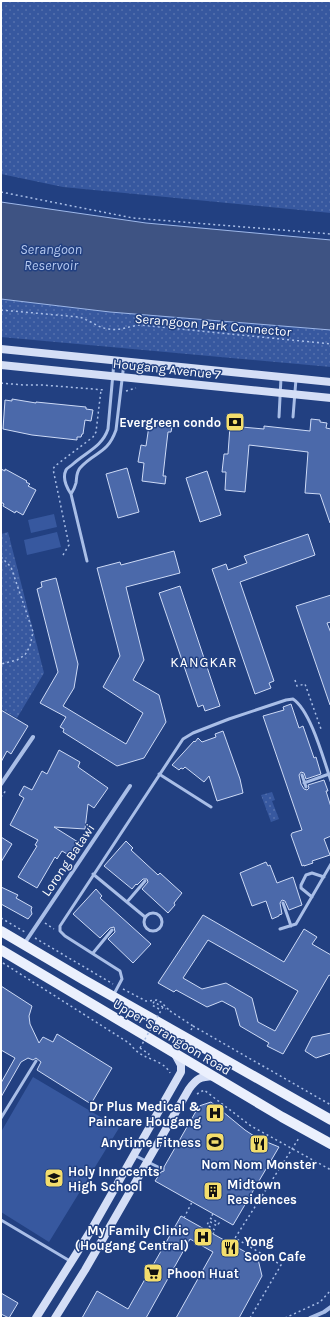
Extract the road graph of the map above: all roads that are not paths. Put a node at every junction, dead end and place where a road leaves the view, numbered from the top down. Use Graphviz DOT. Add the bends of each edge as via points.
graph roads {
  1 [pos="1,349"];
  2 [pos="114,360"];
  3 [pos="124,361"];
  4 [pos="1,365"];
  5 [pos="113,375"];
  6 [pos="123,376"];
  7 [pos="280,377"];
  8 [pos="296,379"];
  9 [pos="331,382"];
  10 [pos="280,392"];
  11 [pos="295,394"];
  12 [pos="331,398"];
  13 [pos="279,416"];
  14 [pos="293,417"];
  15 [pos="71,494"];
  16 [pos="87,561"];
  17 [pos="33,737"];
  18 [pos="160,774"];
  19 [pos="329,774"];
  20 [pos="302,775"];
  21 [pos="331,781"];
  22 [pos="1,784"];
  23 [pos="130,786"];
  24 [pos="210,807"];
  25 [pos="331,864"];
  26 [pos="93,874"];
  27 [pos="324,877"];
  28 [pos="145,881"];
  29 [pos="312,897"];
  30 [pos="127,902"];
  31 [pos="283,903"];
  32 [pos="145,917"];
  33 [pos="291,926"];
  34 [pos="280,929"];
  35 [pos="112,930"];
  36 [pos="1,931"];
  37 [pos="24,944"];
  38 [pos="1,950"];
  39 [pos="93,953"];
  40 [pos="113,996"];
  41 [pos="175,1054"];
  42 [pos="36,1061"];
  43 [pos="213,1076"];
  44 [pos="1,1118"];
  45 [pos="331,1120"];
  46 [pos="331,1144"];
  47 [pos="134,1155"];
  48 [pos="148,1165"];
  49 [pos="162,1169"];
  50 [pos="1,1220"];
  51 [pos="71,1262"];
  52 [pos="331,1307"];
  53 [pos="36,1318"];
  54 [pos="55,1318"];
  55 [pos="310,1318"];
  1 -- 2 [label="main road, Hougang Avenue 7"];
  2 -- 3 [label="main road, Hougang Avenue 7"];
  2 -- 5 [label="lane"];
  3 -- 6 [label="lane"];
  3 -- 7 [label="main road, Hougang Avenue 7"];
  4 -- 5 [label="main road, Hougang Avenue 7"];
  5 -- 6 [label="main road, Hougang Avenue 7"];
  5 -- 15 [label="lane" via="108,429 102,442 66,470 66,486"];
  6 -- 10 [label="main road, Hougang Avenue 7"];
  6 -- 15 [label="lane" via="113,439 80,468"];
  7 -- 8 [label="main road, Hougang Avenue 7"];
  7 -- 10 [label="lane"];
  8 -- 9 [label="main road, Hougang Avenue 7"];
  8 -- 11 [label="lane"];
  10 -- 11 [label="main road, Hougang Avenue 7"];
  10 -- 13 [label="lane"];
  11 -- 12 [label="main road, Hougang Avenue 7"];
  11 -- 14 [label="lane"];
  15 -- 16 [label="lane"];
  17 -- 22 [label="street"];
  18 -- 19 [label="lane" via="183,739 188,736 229,719 293,699 298,702 312,727"];
  18 -- 24 [label="lane"];
  18 -- 26 [label="lane"];
  19 -- 20 [label="lane" via="305,785"];
  19 -- 21 [label="lane"];
  23 -- 37 [label="street, Lorong Batawi"];
  25 -- 27 [label="lane"];
  26 -- 30 [label="lane"];
  26 -- 39 [label="lane" via="60,926 60,931"];
  27 -- 29 [label="lane"];
  27 -- 29 [label="lane" via="306,875 301,888"];
  28 -- 30 [label="lane"];
  29 -- 33 [label="lane" via="296,924"];
  30 -- 32 [label="lane"];
  31 -- 33 [label="lane"];
  32 -- 32 [label="lane" via="144,926 148,930 156,931 161,927 161,917 156,913 150,913"];
  33 -- 34 [label="lane"];
  35 -- 39 [label="lane"];
  36 -- 37 [label="main road, Upper Serangoon Road"];
  37 -- 40 [label="main road, Upper Serangoon Road"];
  38 -- 41 [label="main road, Upper Serangoon Road"];
  39 -- 40 [label="lane" via="120,971 122,979"];
  40 -- 45 [label="main road, Upper Serangoon Road"];
  41 -- 43 [label="main road, Upper Serangoon Road"];
  41 -- 47 [label="main road" via="181,1065 181,1072"];
  42 -- 44 [label="lane"];
  43 -- 46 [label="main road, Upper Serangoon Road"];
  43 -- 48 [label="main road" via="199,1078 192,1084"];
  47 -- 48 [label="lane"];
  47 -- 51 [label="main road"];
  48 -- 49 [label="lane"];
  48 -- 54 [label="main road"];
  50 -- 51 [label="lane"];
  51 -- 53 [label="main road"];
  52 -- 55 [label="street"];
}
